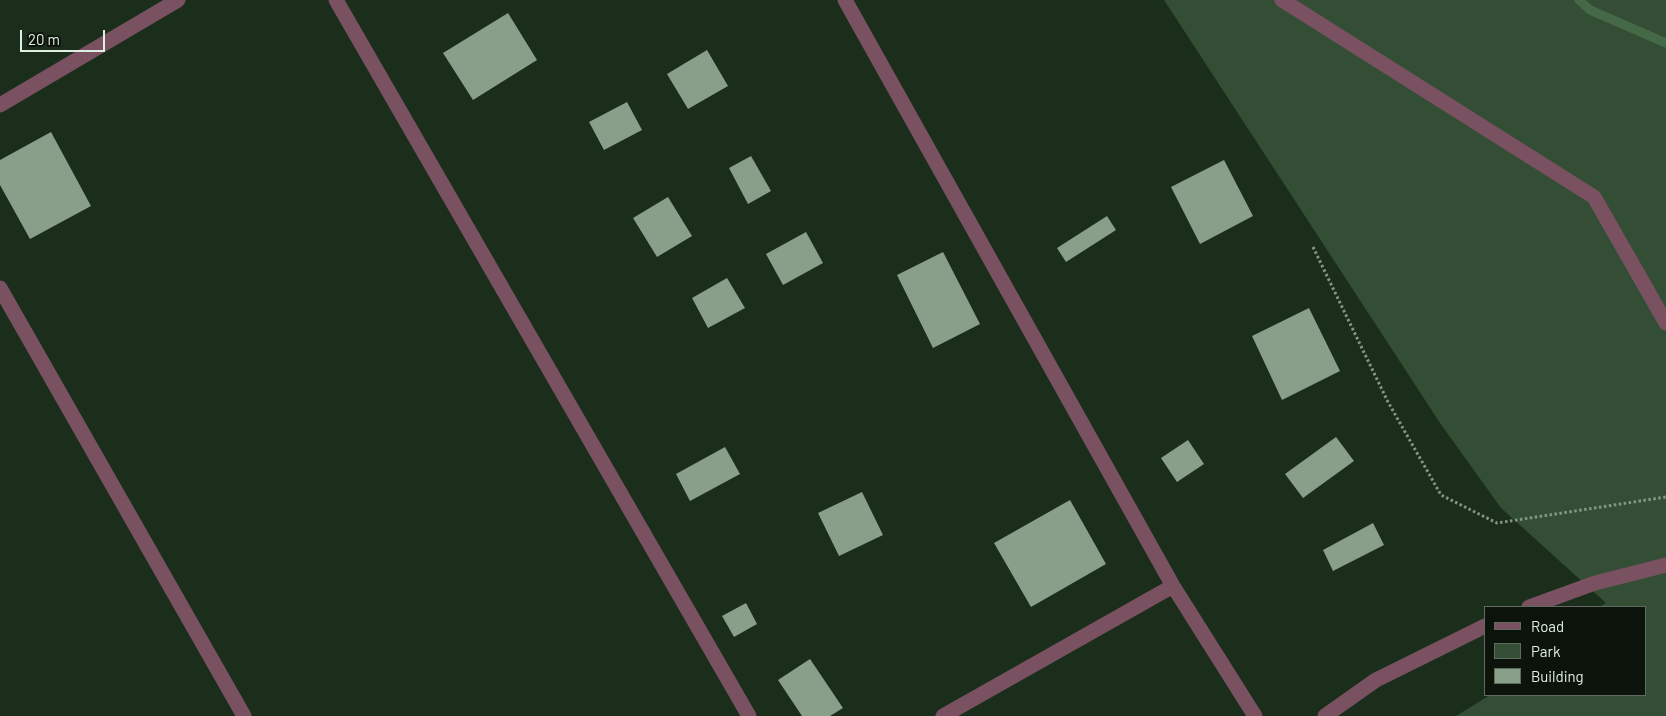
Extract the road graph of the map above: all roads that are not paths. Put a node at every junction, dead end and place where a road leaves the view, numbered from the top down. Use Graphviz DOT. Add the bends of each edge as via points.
graph roads {
  1 [pos="178,0"];
  2 [pos="336,0"];
  3 [pos="845,0"];
  4 [pos="1282,0"];
  5 [pos="0,105"];
  6 [pos="0,288"];
  7 [pos="1666,323"];
  8 [pos="1666,565"];
  9 [pos="1173,586"];
  10 [pos="1532,606"];
  11 [pos="1484,626"];
  12 [pos="244,716"];
  13 [pos="748,716"];
  14 [pos="943,716"];
  15 [pos="1255,716"];
  16 [pos="1325,716"];
  1 -- 5 [label="street"];
  2 -- 13 [label="street"];
  3 -- 9 [label="street"];
  4 -- 7 [label="street" via="1594,196"];
  6 -- 12 [label="street"];
  8 -- 10 [label="street" via="1595,584"];
  9 -- 14 [label="street"];
  9 -- 15 [label="street"];
  11 -- 16 [label="street" via="1376,680"];
}
